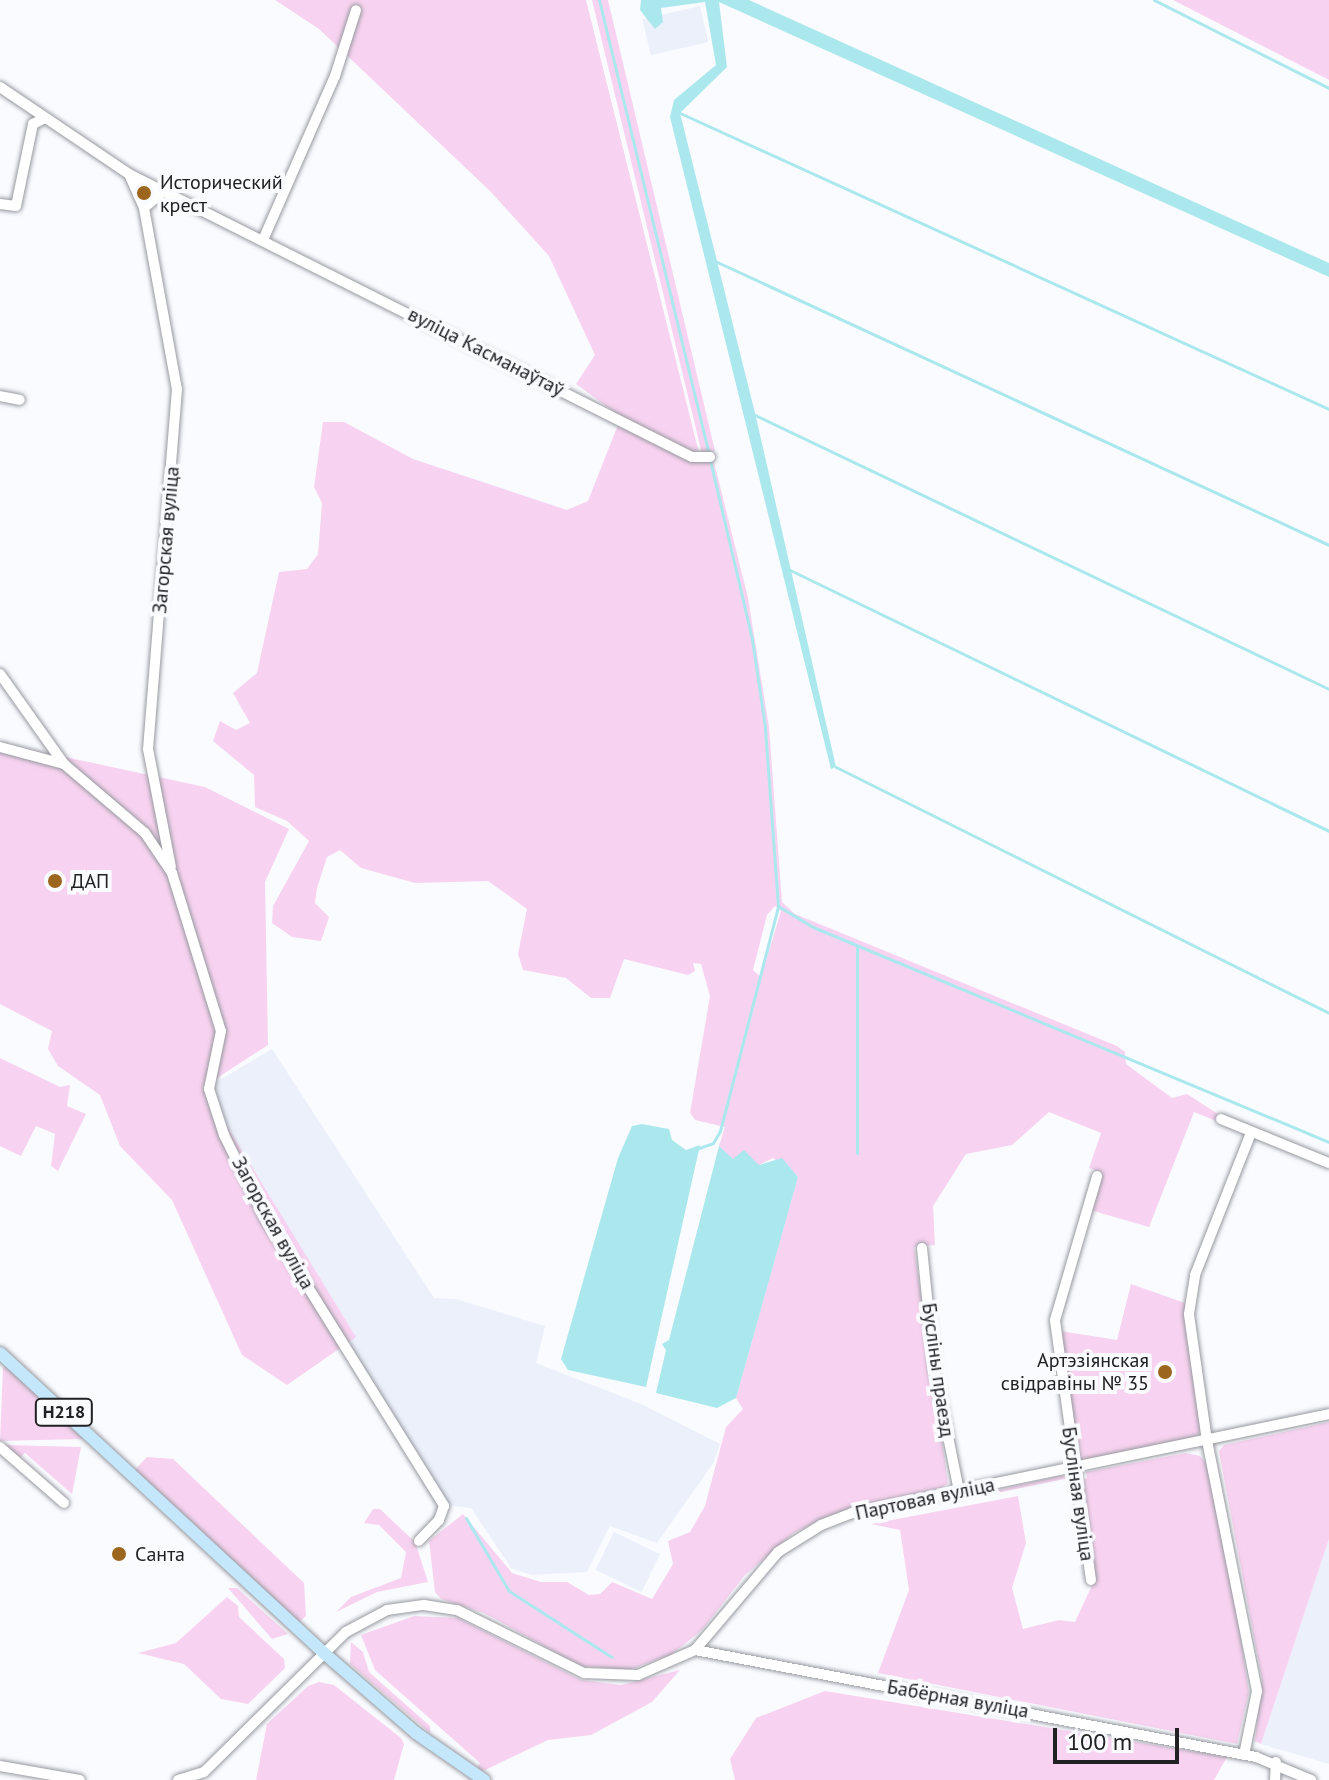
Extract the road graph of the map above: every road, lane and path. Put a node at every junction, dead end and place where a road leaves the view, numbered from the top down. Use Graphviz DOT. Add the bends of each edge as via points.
graph roads {
  1 [pos="356,10"];
  2 [pos="0,87"];
  3 [pos="43,119"];
  4 [pos="129,174"];
  5 [pos="164,191"];
  6 [pos="0,204"];
  7 [pos="144,208"];
  8 [pos="263,240"];
  9 [pos="0,396"];
  10 [pos="20,400"];
  11 [pos="710,457"];
  12 [pos="0,674"];
  13 [pos="0,747"];
  14 [pos="64,764"];
  15 [pos="172,873"];
  16 [pos="1221,1119"];
  17 [pos="1251,1133"];
  18 [pos="1329,1163"];
  19 [pos="1097,1176"];
  20 [pos="922,1248"];
  21 [pos="1,1355"];
  22 [pos="1329,1414"];
  23 [pos="1207,1441"];
  24 [pos="0,1447"];
  25 [pos="1076,1469"];
  26 [pos="959,1491"];
  27 [pos="64,1503"];
  28 [pos="419,1541"];
  29 [pos="1091,1580"];
  30 [pos="695,1650"];
  31 [pos="324,1653"];
  32 [pos="1244,1755"];
  33 [pos="1276,1762"];
  34 [pos="0,1766"];
  35 [pos="80,1780"];
  36 [pos="178,1780"];
  37 [pos="484,1780"];
  38 [pos="1275,1780"];
  39 [pos="1311,1780"];
  1 -- 8 [label="street" via="335,76"];
  2 -- 3 [label="street, вуліца Касманаўтаў"];
  3 -- 4 [label="street, вуліца Касманаўтаў"];
  3 -- 6 [label="street" via="33,124 16,206"];
  4 -- 5 [label="street, вуліца Касманаўтаў"];
  4 -- 7 [label="street, Загорская вуліца"];
  5 -- 7 [label="street"];
  5 -- 8 [label="street, вуліца Касманаўтаў"];
  7 -- 15 [label="street, Загорская вуліца" via="177,389 148,749"];
  8 -- 11 [label="street, вуліца Касманаўтаў" via="692,457"];
  9 -- 10 [label="street"];
  12 -- 14 [label="street, Загорская вуліца"];
  13 -- 14 [label="street"];
  14 -- 15 [label="street, Загорская вуліца" via="145,833"];
  15 -- 28 [label="street, Загорская вуліца" via="221,1031 209,1089 219,1122 265,1218 444,1506 439,1520"];
  16 -- 17 [label="street"];
  17 -- 18 [label="street"];
  17 -- 23 [label="street" via="1190,1297"];
  19 -- 25 [label="street, Бусліная вуліца" via="1055,1320"];
  20 -- 26 [label="street, Бусліны праезд" via="934,1367"];
  21 -- 31 [label="main road, Н218"];
  22 -- 23 [label="street, Партовая вуліца"];
  23 -- 25 [label="street, Партовая вуліца"];
  23 -- 32 [label="street" via="1257,1691"];
  24 -- 27 [label="street"];
  25 -- 26 [label="street, Партовая вуліца"];
  25 -- 29 [label="street, Бусліная вуліца"];
  26 -- 30 [label="street, Партовая вуліца" via="852,1513 796,1538"];
  30 -- 31 [label="street" via="638,1675 584,1673 476,1616 424,1605 375,1614"];
  30 -- 32 [label="street, Бабёрная вуліца"];
  31 -- 36 [label="street" via="204,1772"];
  31 -- 37 [label="main road, Н218" via="416,1733"];
  32 -- 33 [label="street, Бабёрная вуліца"];
  33 -- 38 [label="street"];
  33 -- 39 [label="street, Бабёрная вуліца"];
  34 -- 35 [label="street"];
}
